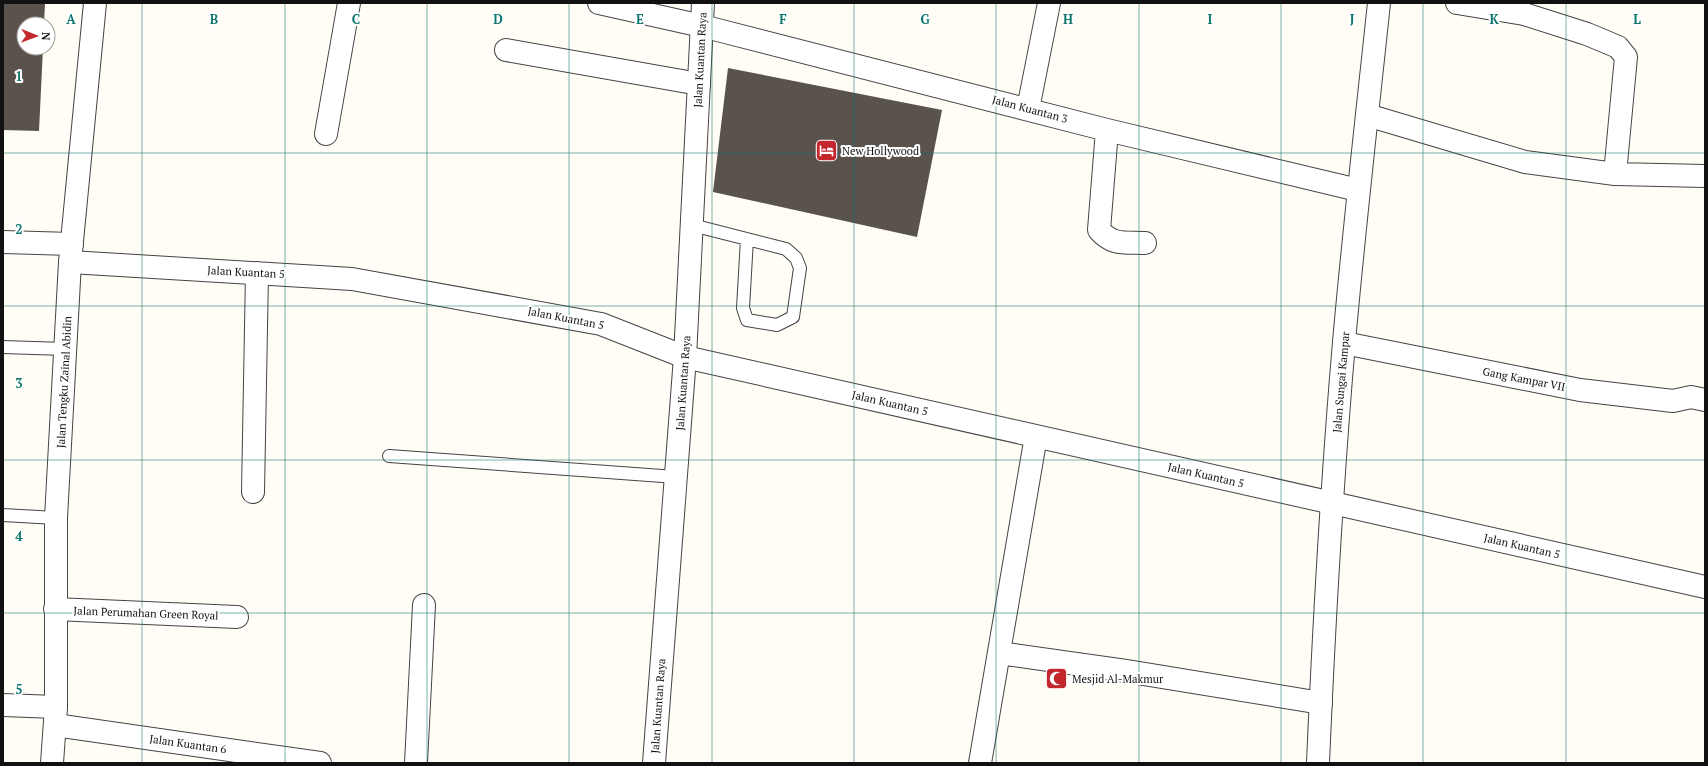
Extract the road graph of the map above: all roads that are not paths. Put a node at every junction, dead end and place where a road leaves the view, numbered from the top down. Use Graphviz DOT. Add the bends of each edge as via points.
graph roads {
  1 [pos="95,3"];
  2 [pos="349,3"];
  3 [pos="599,3"];
  4 [pos="703,3"];
  5 [pos="1049,3"];
  6 [pos="1379,3"];
  7 [pos="1457,3"];
  8 [pos="702,26"];
  9 [pos="506,50"];
  10 [pos="699,84"];
  11 [pos="1028,109"];
  12 [pos="1367,115"];
  13 [pos="1107,130"];
  14 [pos="326,134"];
  15 [pos="1615,174"];
  16 [pos="1705,176"];
  17 [pos="1358,190"];
  18 [pos="692,225"];
  19 [pos="746,239"];
  20 [pos="3,242"];
  21 [pos="1145,242"];
  22 [pos="71,253"];
  23 [pos="257,272"];
  24 [pos="1344,343"];
  25 [pos="3,347"];
  26 [pos="65,349"];
  27 [pos="685,357"];
  28 [pos="1705,400"];
  29 [pos="1036,436"];
  30 [pos="389,456"];
  31 [pos="676,477"];
  32 [pos="253,492"];
  33 [pos="1331,503"];
  34 [pos="3,515"];
  35 [pos="56,518"];
  36 [pos="1705,587"];
  37 [pos="424,605"];
  38 [pos="55,609"];
  39 [pos="237,617"];
  40 [pos="999,653"];
  41 [pos="1321,703"];
  42 [pos="3,705"];
  43 [pos="56,716"];
  44 [pos="52,763"];
  45 [pos="320,763"];
  46 [pos="416,763"];
  47 [pos="654,763"];
  48 [pos="980,763"];
  49 [pos="1318,763"];
  1 -- 22 [label="street, Jalan Tengku Zainal Abidin"];
  2 -- 14 [label="street"];
  3 -- 8 [label="street, Jalan Kuantan 3"];
  4 -- 8 [label="street, Jalan Kuantan Raya"];
  5 -- 11 [label="street"];
  6 -- 12 [label="street, Jalan Sungai Kampar"];
  7 -- 15 [label="street" via="1524,14 1618,47 1626,57"];
  8 -- 10 [label="street, Jalan Kuantan Raya"];
  8 -- 11 [label="street, Jalan Kuantan 3"];
  9 -- 10 [label="street"];
  10 -- 18 [label="street, Jalan Kuantan Raya"];
  11 -- 13 [label="street, Jalan Kuantan 3"];
  12 -- 15 [label="street" via="1525,162"];
  12 -- 17 [label="street, Jalan Sungai Kampar"];
  13 -- 17 [label="street, Jalan Kuantan 3"];
  13 -- 21 [label="street" via="1099,230 1106,238 1116,242"];
  15 -- 16 [label="street"];
  17 -- 24 [label="street, Jalan Sungai Kampar"];
  18 -- 19 [label="lane"];
  18 -- 27 [label="street, Jalan Kuantan Raya"];
  19 -- 19 [label="lane" via="786,250 796,258 800,268 793,317 777,325 747,320 743,308"];
  20 -- 22 [label="street, Jalan Kuantan 5"];
  22 -- 23 [label="street, Jalan Kuantan 5"];
  22 -- 26 [label="street, Jalan Tengku Zainal Abidin"];
  23 -- 27 [label="street, Jalan Kuantan 5" via="352,279 601,324"];
  23 -- 32 [label="street"];
  24 -- 28 [label="street, Gang Kampar VII" via="1580,390 1673,401 1691,397"];
  24 -- 33 [label="street, Jalan Sungai Kampar"];
  25 -- 26 [label="lane"];
  26 -- 35 [label="street, Jalan Tengku Zainal Abidin"];
  27 -- 29 [label="street, Jalan Kuantan 5"];
  27 -- 31 [label="street, Jalan Kuantan Raya"];
  29 -- 33 [label="street, Jalan Kuantan 5"];
  29 -- 40 [label="street"];
  30 -- 31 [label="lane"];
  31 -- 47 [label="street, Jalan Kuantan Raya"];
  33 -- 36 [label="street, Jalan Kuantan 5"];
  33 -- 41 [label="street, Jalan Sungai Kampar"];
  34 -- 35 [label="lane"];
  35 -- 38 [label="street, Jalan Tengku Zainal Abidin"];
  37 -- 46 [label="street"];
  38 -- 39 [label="street, Jalan Perumahan Green Royal"];
  38 -- 43 [label="street, Jalan Tengku Zainal Abidin"];
  40 -- 41 [label="street"];
  40 -- 48 [label="street"];
  41 -- 49 [label="street, Jalan Sungai Kampar"];
  42 -- 43 [label="street, Jalan Kuantan 6"];
  43 -- 44 [label="street, Jalan Tengku Zainal Abidin"];
  43 -- 45 [label="street, Jalan Kuantan 6"];
}
